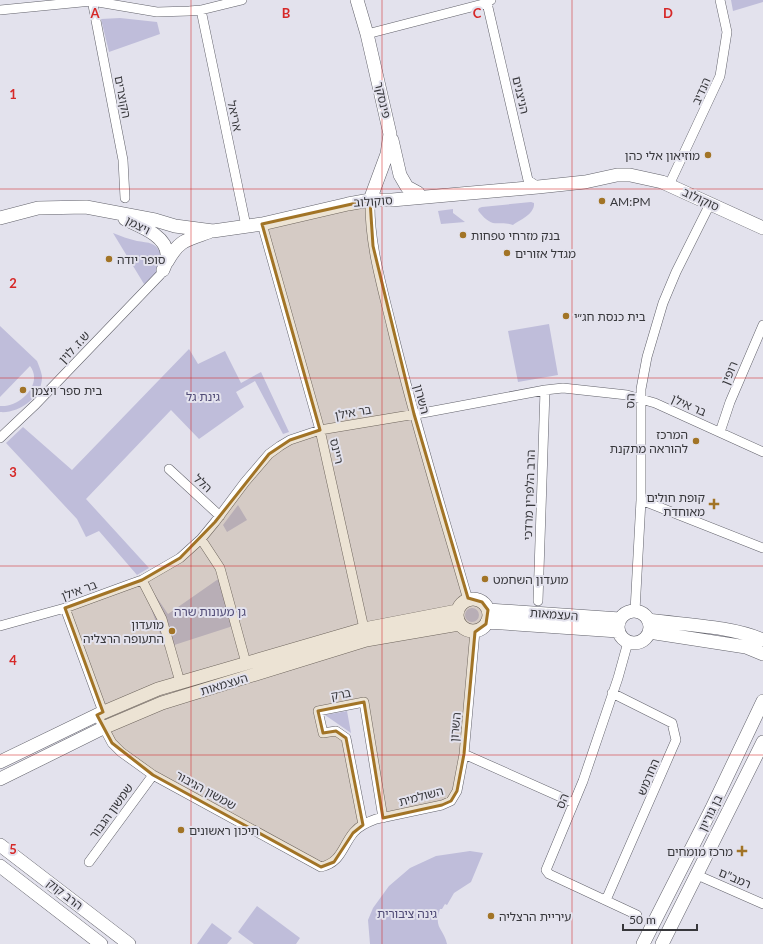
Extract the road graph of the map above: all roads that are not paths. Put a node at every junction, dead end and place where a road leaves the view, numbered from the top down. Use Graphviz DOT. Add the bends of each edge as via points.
graph roads {
  1 [pos="242,0"];
  2 [pos="357,0"];
  3 [pos="720,0"];
  4 [pos="92,1"];
  5 [pos="489,1"];
  6 [pos="0,10"];
  7 [pos="201,10"];
  8 [pos="367,34"];
  9 [pos="390,134"];
  10 [pos="670,183"];
  11 [pos="533,184"];
  12 [pos="418,193"];
  13 [pos="125,198"];
  14 [pos="371,198"];
  15 [pos="348,204"];
  16 [pos="710,204"];
  17 [pos="111,212"];
  18 [pos="0,218"];
  19 [pos="262,224"];
  20 [pos="763,224"];
  21 [pos="246,226"];
  22 [pos="763,228"];
  23 [pos="213,231"];
  24 [pos="163,270"];
  25 [pos="763,324"];
  26 [pos="545,390"];
  27 [pos="641,399"];
  28 [pos="414,414"];
  29 [pos="320,430"];
  30 [pos="720,432"];
  31 [pos="0,438"];
  32 [pos="763,452"];
  33 [pos="169,469"];
  34 [pos="641,500"];
  35 [pos="220,516"];
  36 [pos="201,539"];
  37 [pos="763,548"];
  38 [pos="142,580"];
  39 [pos="468,600"];
  40 [pos="538,601"];
  41 [pos="65,608"];
  42 [pos="635,611"];
  43 [pos="488,616"];
  44 [pos="458,617"];
  45 [pos="619,625"];
  46 [pos="0,626"];
  47 [pos="649,626"];
  48 [pos="475,631"];
  49 [pos="366,634"];
  50 [pos="763,640"];
  51 [pos="628,642"];
  52 [pos="763,654"];
  53 [pos="246,663"];
  54 [pos="180,682"];
  55 [pos="612,693"];
  56 [pos="763,701"];
  57 [pos="100,714"];
  58 [pos="103,728"];
  59 [pos="763,742"];
  60 [pos="464,754"];
  61 [pos="0,762"];
  62 [pos="153,775"];
  63 [pos="0,779"];
  64 [pos="574,803"];
  65 [pos="383,818"];
  66 [pos="363,825"];
  67 [pos="0,845"];
  68 [pos="89,862"];
  69 [pos="0,866"];
  70 [pos="321,867"];
  71 [pos="697,875"];
  72 [pos="606,900"];
  73 [pos="763,904"];
  74 [pos="637,915"];
  75 [pos="101,944"];
  76 [pos="129,944"];
  77 [pos="643,944"];
  78 [pos="662,944"];
  1 -- 7 [label="street"];
  2 -- 8 [label="street, פינסקר"];
  3 -- 10 [label="street, הנדיב" via="727,32 720,76"];
  4 -- 6 [label="street"];
  4 -- 7 [label="street" via="158,12"];
  4 -- 13 [label="street, הקוצרים" via="123,160"];
  5 -- 8 [label="street"];
  5 -- 11 [label="street, הניצנים"];
  7 -- 21 [label="street, אריאל"];
  8 -- 9 [label="street, פינסקר"];
  9 -- 12 [label="street" via="400,175 408,187"];
  9 -- 14 [label="street, פינסקר" via="387,154"];
  10 -- 11 [label="street, סוקולוב" via="654,175 608,170"];
  10 -- 16 [label="street, סוקולוב"];
  10 -- 20 [label="street, סוקולוב"];
  11 -- 12 [label="street, סוקולוב"];
  11 -- 14 [label="street, סוקולוב" via="392,200"];
  12 -- 14 [label="street, סוקולוב"];
  14 -- 15 [label="street, סוקולוב"];
  14 -- 28 [label="street, השרון" via="373,246"];
  15 -- 19 [label="street, ויצמן"];
  16 -- 22 [label="street, סוקולוב"];
  16 -- 27 [label="street, הס" via="663,303 647,357"];
  17 -- 18 [label="street, ויצמן" via="86,207 38,208"];
  17 -- 23 [label="street, ויצמן" via="175,226"];
  17 -- 24 [label="street, ויצמן" via="155,234 167,252"];
  19 -- 21 [label="street, ויצמן"];
  19 -- 29 [label="street, ריינס"];
  21 -- 23 [label="street, ויצמן"];
  23 -- 24 [label="street, ויצמן" via="188,239 177,246"];
  24 -- 31 [label="street, ש.ז. לוין" via="41,399"];
  25 -- 30 [label="street, רופין"];
  26 -- 27 [label="street, בר אילן" via="590,390"];
  26 -- 28 [label="street, בר אילן"];
  26 -- 40 [label="street, הרב הלפרין מרדכי"];
  27 -- 30 [label="street, בר אילן"];
  27 -- 34 [label="street, הס"];
  28 -- 29 [label="street, בר אילן"];
  28 -- 39 [label="street, השרון"];
  29 -- 35 [label="street, בר אילן" via="290,440 269,454"];
  29 -- 49 [label="street, ריינס"];
  30 -- 32 [label="street, בר אילן"];
  33 -- 35 [label="street, הלל"];
  34 -- 37 [label="street"];
  34 -- 42 [label="street, הס"];
  35 -- 36 [label="street, בר אילן"];
  36 -- 38 [label="street, בר אילן" via="180,558"];
  36 -- 53 [label="street" via="220,568"];
  38 -- 41 [label="street, בר אילן"];
  38 -- 54 [label="street" via="162,619"];
  39 -- 43 [label="street" via="478,600 486,606"];
  39 -- 44 [label="street" via="461,604"];
  41 -- 46 [label="street, בר אילן"];
  41 -- 57 [label="street, שמשון הגיבור"];
  42 -- 45 [label="street" via="626,613"];
  42 -- 47 [label="street" via="641,612"];
  43 -- 45 [label="street, העצמאות"];
  43 -- 48 [label="street" via="483,628"];
  44 -- 48 [label="street" via="466,630"];
  44 -- 49 [label="street, העצמאות"];
  45 -- 51 [label="street" via="622,638"];
  47 -- 50 [label="street" via="727,630 751,634"];
  47 -- 51 [label="street" via="645,639 637,643"];
  47 -- 52 [label="street" via="746,647"];
  48 -- 60 [label="street, השרון"];
  49 -- 53 [label="street, העצמאות"];
  49 -- 58 [label="street, העצמאות" via="162,703"];
  51 -- 55 [label="street, הס"];
  53 -- 54 [label="street, העצמאות"];
  54 -- 57 [label="street, העצמאות"];
  55 -- 64 [label="street, הס"];
  55 -- 72 [label="street, החרמש" via="672,723 676,740"];
  56 -- 77 [label="street, בן גוריון"];
  57 -- 58 [label="street, שמשון הגיבור"];
  57 -- 61 [label="street, העצמאות"];
  58 -- 62 [label="street, שמשון הגיבור" via="121,752"];
  58 -- 63 [label="street, העצמאות"];
  59 -- 71 [label="street, בן גוריון"];
  60 -- 64 [label="street"];
  60 -- 65 [label="street, השולמית" via="457,791 451,801"];
  62 -- 68 [label="street, שמשון הגבור"];
  62 -- 70 [label="street, שמשון הגיבור"];
  64 -- 72 [label="street, הס" via="546,870 549,874"];
  65 -- 66 [label="street, השולמית"];
  65 -- 66 [label="street, ברק" via="364,702 318,711 323,733 336,731 346,738"];
  66 -- 70 [label="street, השולמית" via="353,833 334,862"];
  67 -- 76 [label="street, הרב קוק"];
  69 -- 75 [label="street, הרב קוק"];
  71 -- 73 [label="street, רמב\"ם"];
  71 -- 78 [label="street, בן גוריון"];
  72 -- 74 [label="street, הס"];
}
